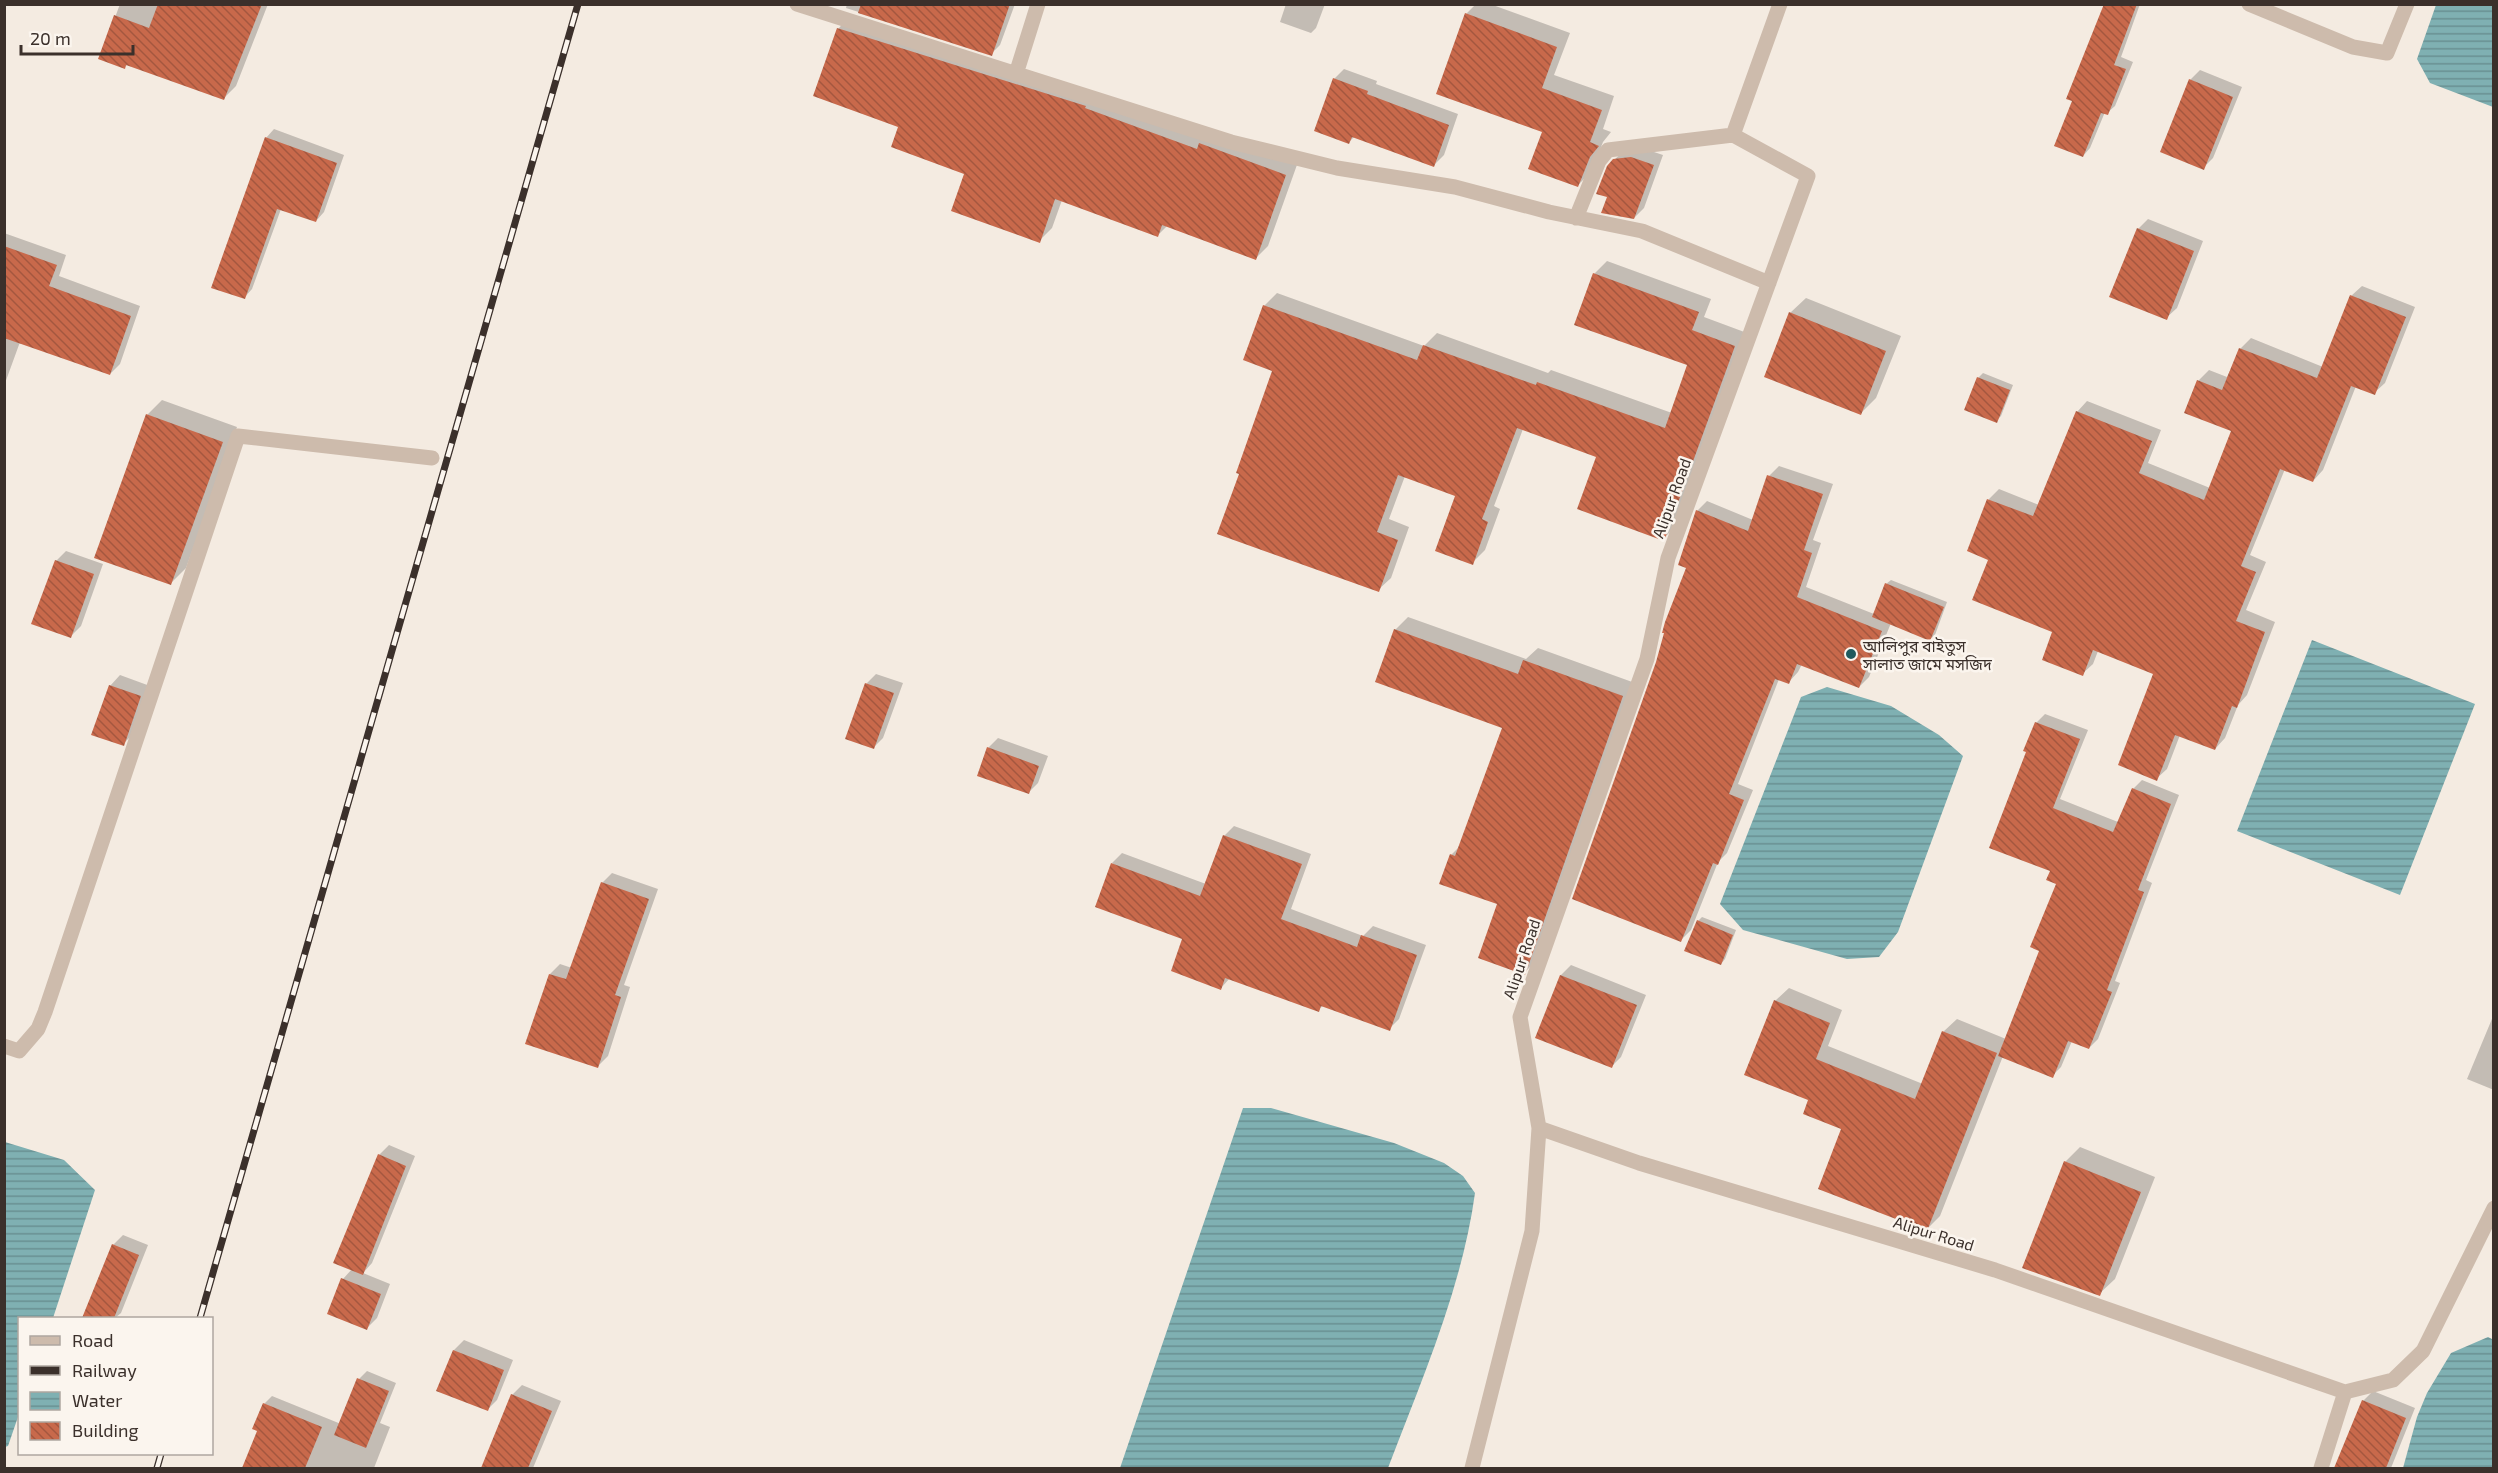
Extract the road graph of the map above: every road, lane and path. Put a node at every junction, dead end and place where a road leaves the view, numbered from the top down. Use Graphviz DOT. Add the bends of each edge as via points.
graph roads {
  1 [pos="797,4"];
  2 [pos="1038,4"];
  3 [pos="1780,4"];
  4 [pos="2249,4"];
  5 [pos="2407,4"];
  6 [pos="1016,74"];
  7 [pos="1733,135"];
  8 [pos="1576,218"];
  9 [pos="1769,283"];
  10 [pos="432,458"];
  11 [pos="4,1046"];
  12 [pos="1539,1128"];
  13 [pos="2493,1208"];
  14 [pos="2345,1392"];
  15 [pos="1472,1468"];
  16 [pos="2321,1468"];
  1 -- 6 [label="street"];
  2 -- 6 [label="street"];
  3 -- 7 [label="street"];
  4 -- 5 [label="street" via="2353,47 2387,53"];
  6 -- 8 [label="street" via="1231,142 1337,168 1455,187"];
  7 -- 8 [label="street" via="1608,150 1599,161"];
  7 -- 9 [label="street, Alipur Road" via="1808,176"];
  8 -- 9 [label="street" via="1642,231"];
  9 -- 12 [label="street, Alipur Road" via="1668,558 1647,659 1520,1017"];
  10 -- 11 [label="street" via="238,436 45,1012 38,1029 19,1051"];
  12 -- 14 [label="street, Alipur Road" via="1639,1163 1995,1270"];
  12 -- 15 [label="street" via="1532,1231"];
  13 -- 14 [label="street" via="2423,1351 2393,1380"];
  14 -- 16 [label="street"];
}
